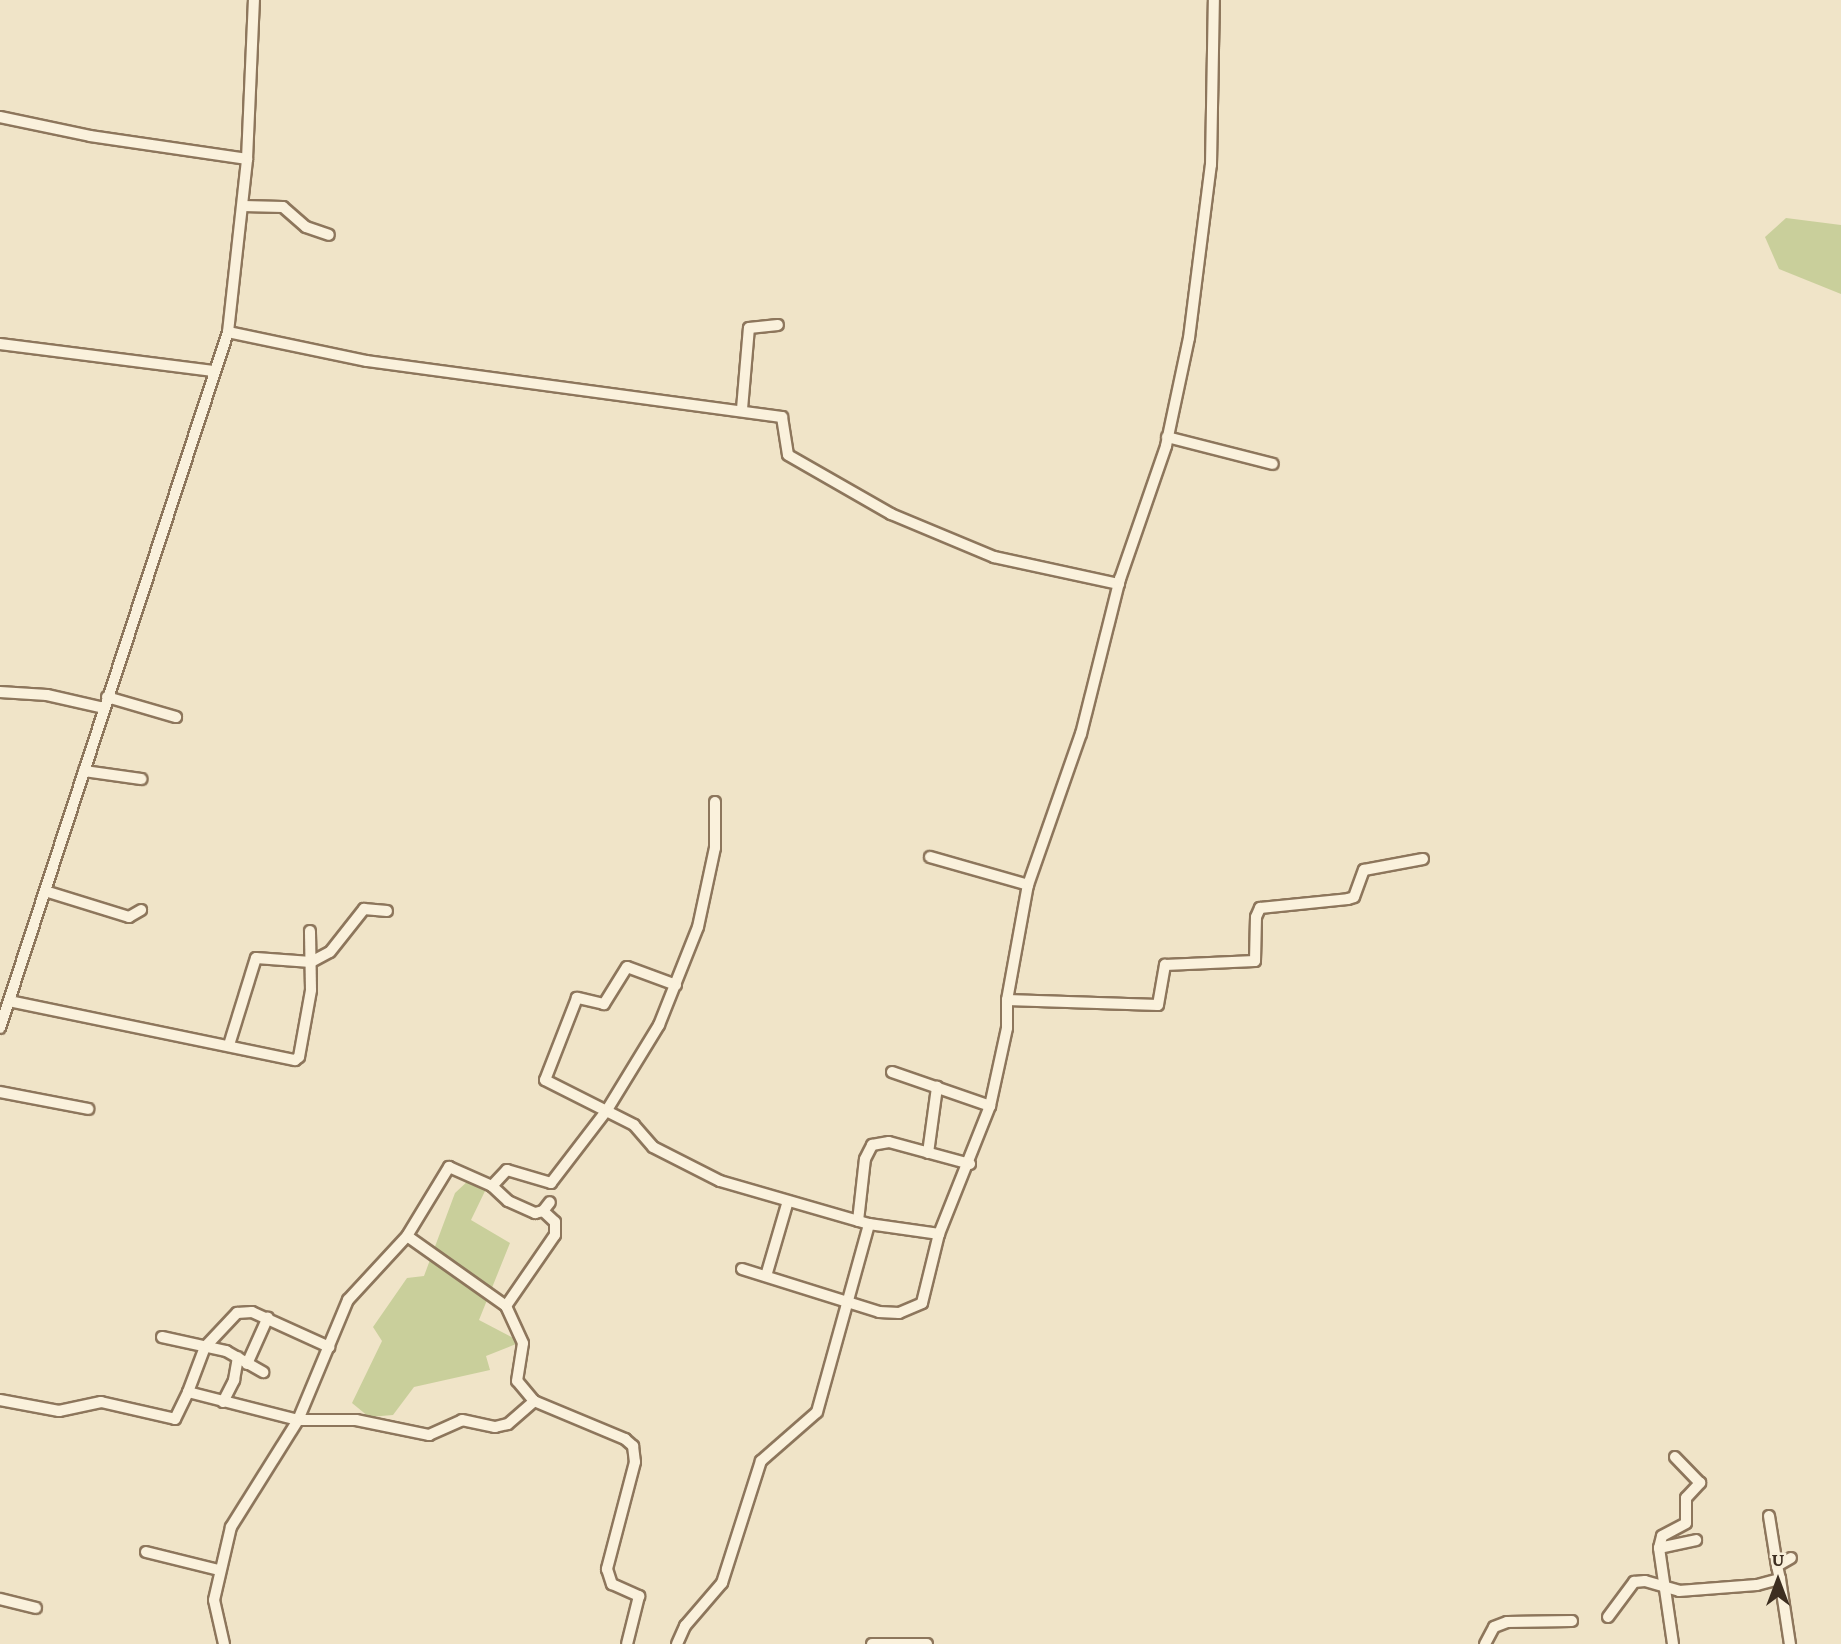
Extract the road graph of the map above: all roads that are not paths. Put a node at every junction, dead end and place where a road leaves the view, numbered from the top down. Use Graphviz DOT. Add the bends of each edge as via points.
graph roads {
  1 [pos="254,0"];
  2 [pos="1214,0"];
  3 [pos="0,117"];
  4 [pos="247,159"];
  5 [pos="243,206"];
  6 [pos="329,235"];
  7 [pos="778,325"];
  8 [pos="228,332"];
  9 [pos="0,344"];
  10 [pos="213,371"];
  11 [pos="742,409"];
  12 [pos="1167,437"];
  13 [pos="1273,464"];
  14 [pos="1119,584"];
  15 [pos="0,692"];
  16 [pos="105,703"];
  17 [pos="176,717"];
  18 [pos="84,771"];
  19 [pos="141,779"];
  20 [pos="715,802"];
  21 [pos="930,857"];
  22 [pos="1423,859"];
  23 [pos="1028,885"];
  24 [pos="45,891"];
  25 [pos="141,910"];
  26 [pos="387,911"];
  27 [pos="310,931"];
  28 [pos="311,962"];
  29 [pos="676,985"];
  30 [pos="9,1000"];
  31 [pos="1007,1000"];
  32 [pos="0,1028"];
  33 [pos="229,1045"];
  34 [pos="892,1072"];
  35 [pos="937,1087"];
  36 [pos="0,1091"];
  37 [pos="990,1106"];
  38 [pos="88,1109"];
  39 [pos="607,1110"];
  40 [pos="928,1153"];
  41 [pos="970,1164"];
  42 [pos="492,1186"];
  43 [pos="788,1200"];
  44 [pos="550,1202"];
  45 [pos="543,1211"];
  46 [pos="858,1221"];
  47 [pos="869,1224"];
  48 [pos="939,1234"];
  49 [pos="407,1237"];
  50 [pos="742,1269"];
  51 [pos="766,1276"];
  52 [pos="847,1303"];
  53 [pos="506,1306"];
  54 [pos="268,1317"];
  55 [pos="162,1337"];
  56 [pos="205,1347"];
  57 [pos="329,1347"];
  58 [pos="242,1360"];
  59 [pos="263,1372"];
  60 [pos="188,1392"];
  61 [pos="0,1399"];
  62 [pos="534,1401"];
  63 [pos="223,1402"];
  64 [pos="298,1420"];
  65 [pos="1675,1457"];
  66 [pos="1769,1516"];
  67 [pos="1696,1540"];
  68 [pos="1659,1548"];
  69 [pos="146,1552"];
  70 [pos="1791,1558"];
  71 [pos="1777,1566"];
  72 [pos="219,1570"];
  73 [pos="1780,1579"];
  74 [pos="1665,1590"];
  75 [pos="0,1599"];
  76 [pos="36,1608"];
  77 [pos="1608,1617"];
  78 [pos="1572,1620"];
  79 [pos="224,1644"];
  80 [pos="628,1644"];
  81 [pos="677,1644"];
  82 [pos="872,1644"];
  83 [pos="928,1644"];
  84 [pos="1485,1644"];
  85 [pos="1673,1644"];
  86 [pos="1790,1644"];
  1 -- 4 [label="street"];
  2 -- 12 [label="street" via="1212,165 1189,338"];
  3 -- 4 [label="street" via="90,136"];
  4 -- 5 [label="street"];
  5 -- 6 [label="street" via="283,207 306,227"];
  5 -- 8 [label="street"];
  7 -- 11 [label="street" via="749,328"];
  8 -- 10 [label="street"];
  8 -- 11 [label="street" via="367,361 661,404"];
  9 -- 10 [label="street"];
  10 -- 16 [label="street"];
  11 -- 14 [label="street" via="782,417 788,455 926,531 994,557"];
  12 -- 13 [label="street"];
  12 -- 14 [label="street"];
  14 -- 23 [label="street" via="1081,734"];
  15 -- 16 [label="street"];
  16 -- 17 [label="street"];
  16 -- 18 [label="street"];
  18 -- 19 [label="street"];
  18 -- 24 [label="street"];
  20 -- 29 [label="street" via="715,848 698,927"];
  21 -- 23 [label="street"];
  22 -- 31 [label="street" via="1364,870 1354,897 1348,900 1260,908 1255,961 1165,965 1158,1005"];
  23 -- 31 [label="street"];
  24 -- 25 [label="street" via="129,917"];
  24 -- 30 [label="street"];
  26 -- 28 [label="street" via="372,908 358,913 330,952"];
  27 -- 28 [label="street"];
  28 -- 33 [label="street" via="256,957"];
  28 -- 33 [label="street" via="312,990 299,1057 291,1060"];
  29 -- 39 [label="street" via="659,1025"];
  29 -- 39 [label="street" via="627,967 604,1004 577,998 545,1080"];
  30 -- 32 [label="street"];
  30 -- 33 [label="street"];
  31 -- 37 [label="street" via="1007,1028"];
  34 -- 35 [label="street"];
  35 -- 37 [label="street"];
  35 -- 40 [label="street"];
  36 -- 38 [label="street"];
  37 -- 41 [label="street"];
  39 -- 42 [label="street" via="551,1183 507,1170"];
  39 -- 43 [label="street" via="637,1127 653,1147 720,1181"];
  40 -- 41 [label="street"];
  40 -- 46 [label="street" via="889,1142 872,1145 865,1159"];
  41 -- 48 [label="street"];
  42 -- 45 [label="street" via="508,1201 535,1213"];
  42 -- 49 [label="street" via="449,1167"];
  43 -- 46 [label="street"];
  43 -- 51 [label="street"];
  44 -- 45 [label="street"];
  45 -- 53 [label="street" via="555,1222 555,1235"];
  46 -- 47 [label="street"];
  47 -- 48 [label="street"];
  47 -- 52 [label="street"];
  48 -- 52 [label="street" via="924,1297 917,1308 892,1314"];
  49 -- 53 [label="street"];
  49 -- 57 [label="street" via="348,1300"];
  50 -- 51 [label="street"];
  51 -- 52 [label="street"];
  52 -- 81 [label="street" via="817,1412 761,1461 722,1583 685,1626"];
  53 -- 62 [label="street" via="523,1343 517,1381"];
  54 -- 56 [label="street" via="237,1313"];
  54 -- 57 [label="street"];
  54 -- 58 [label="street"];
  55 -- 56 [label="street"];
  56 -- 58 [label="street"];
  56 -- 60 [label="street"];
  57 -- 64 [label="street"];
  58 -- 59 [label="street"];
  58 -- 63 [label="street"];
  60 -- 61 [label="street" via="176,1419 101,1402 60,1411"];
  60 -- 63 [label="street"];
  62 -- 64 [label="street" via="508,1424 453,1422 429,1435 356,1420"];
  62 -- 80 [label="street" via="633,1446 635,1462 607,1569 612,1584 639,1596"];
  63 -- 64 [label="street"];
  64 -- 72 [label="street" via="231,1527"];
  65 -- 68 [label="street" via="1700,1483 1686,1498 1686,1523 1662,1536"];
  66 -- 71 [label="street"];
  67 -- 68 [label="street"];
  68 -- 74 [label="street"];
  69 -- 72 [label="street"];
  70 -- 71 [label="street"];
  71 -- 73 [label="street"];
  72 -- 79 [label="street" via="215,1618"];
  73 -- 74 [label="street" via="1757,1585"];
  73 -- 86 [label="street"];
  74 -- 77 [label="street" via="1645,1581 1633,1582"];
  74 -- 85 [label="street"];
  75 -- 76 [label="street"];
  78 -- 84 [label="street" via="1507,1622 1494,1626"];
  82 -- 83 [label="street"];
}
